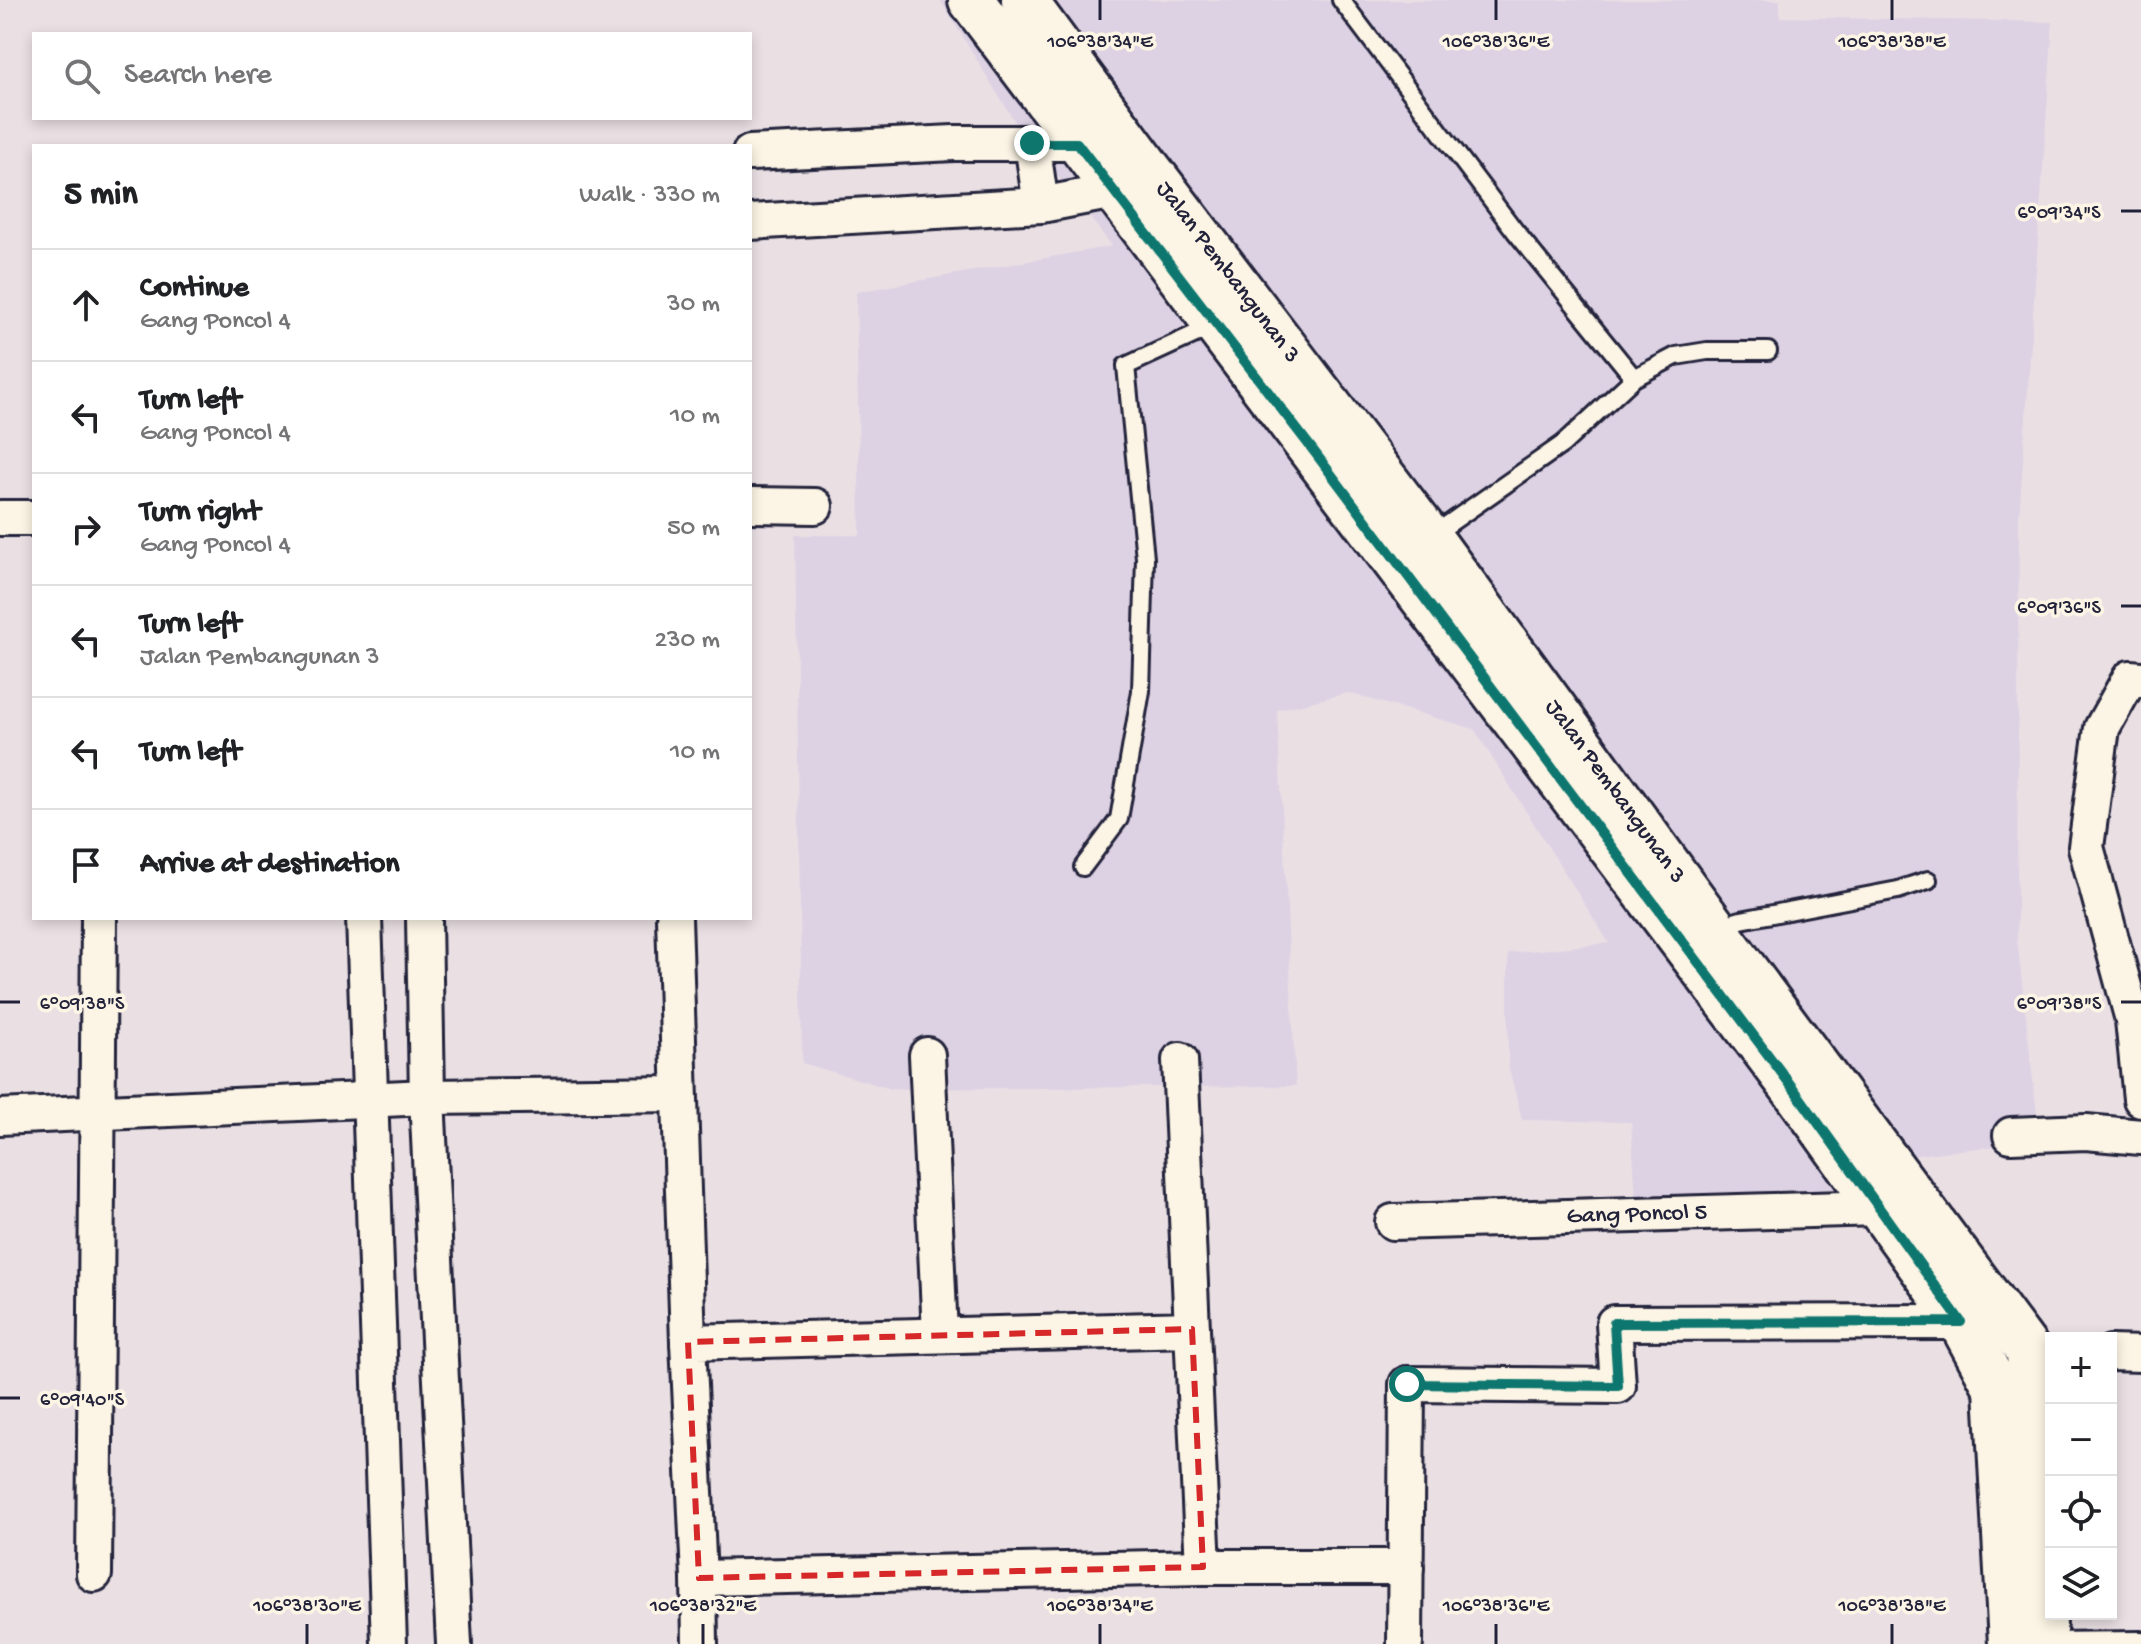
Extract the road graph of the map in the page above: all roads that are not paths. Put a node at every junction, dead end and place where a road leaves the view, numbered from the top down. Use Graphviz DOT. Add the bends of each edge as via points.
graph roads {
  1 [pos="971,0"];
  2 [pos="1024,0"];
  3 [pos="1341,0"];
  4 [pos="1115,121"];
  5 [pos="1032,143"];
  6 [pos="1077,143"];
  7 [pos="752,153"];
  8 [pos="1131,180"];
  9 [pos="1041,205"];
  10 [pos="752,222"];
  11 [pos="1216,324"];
  12 [pos="1768,351"];
  13 [pos="1634,378"];
  14 [pos="1332,443"];
  15 [pos="752,505"];
  16 [pos="815,506"];
  17 [pos="0,518"];
  18 [pos="32,518"];
  19 [pos="1429,537"];
  20 [pos="2141,679"];
  21 [pos="1083,867"];
  22 [pos="1928,880"];
  23 [pos="99,920"];
  24 [pos="364,920"];
  25 [pos="424,920"];
  26 [pos="674,920"];
  27 [pos="1714,928"];
  28 [pos="927,1055"];
  29 [pos="1180,1060"];
  30 [pos="1810,1083"];
  31 [pos="678,1094"];
  32 [pos="427,1097"];
  33 [pos="2141,1099"];
  34 [pos="371,1101"];
  35 [pos="97,1114"];
  36 [pos="0,1117"];
  37 [pos="2011,1135"];
  38 [pos="2141,1137"];
  39 [pos="1879,1208"];
  40 [pos="1393,1222"];
  41 [pos="1961,1322"];
  42 [pos="1192,1329"];
  43 [pos="940,1334"];
  44 [pos="688,1342"];
  45 [pos="2040,1352"];
  46 [pos="2117,1353"];
  47 [pos="2141,1354"];
  48 [pos="1203,1567"];
  49 [pos="1406,1567"];
  50 [pos="94,1574"];
  51 [pos="699,1578"];
  52 [pos="2141,1640"];
  53 [pos="2034,1643"];
  54 [pos="389,1644"];
  55 [pos="454,1644"];
  56 [pos="700,1644"];
  57 [pos="1405,1644"];
  1 -- 6 [label="street, Jalan Pembangunan 3"];
  2 -- 4 [label="street, Jalan Pembangunan 3"];
  3 -- 13 [label="lane"];
  4 -- 6 [label="street"];
  4 -- 8 [label="street, Jalan Pembangunan 3"];
  5 -- 6 [label="street"];
  5 -- 7 [label="street"];
  5 -- 9 [label="street"];
  6 -- 8 [label="street, Jalan Pembangunan 3"];
  8 -- 9 [label="street"];
  8 -- 11 [label="street, Jalan Pembangunan 3"];
  8 -- 14 [label="street, Jalan Pembangunan 3"];
  9 -- 10 [label="street"];
  11 -- 14 [label="street, Jalan Pembangunan 3"];
  11 -- 21 [label="lane" via="1126,366 1145,558 1141,691 1119,819"];
  12 -- 13 [label="lane" via="1676,356"];
  13 -- 19 [label="lane" via="1563,444"];
  14 -- 19 [label="street, Jalan Pembangunan 3"];
  14 -- 30 [label="street, Jalan Pembangunan 3"];
  15 -- 16 [label="street"];
  17 -- 18 [label="street"];
  19 -- 27 [label="street, Jalan Pembangunan 3"];
  20 -- 33 [label="street" via="2130,678 2102,728 2086,847 2133,1020"];
  22 -- 27 [label="lane"];
  23 -- 35 [label="street"];
  24 -- 34 [label="street"];
  25 -- 32 [label="street"];
  26 -- 31 [label="street"];
  27 -- 30 [label="street, Jalan Pembangunan 3"];
  28 -- 43 [label="street"];
  29 -- 42 [label="street"];
  30 -- 39 [label="street, Jalan Pembangunan 3"];
  30 -- 45 [label="street, Jalan Pembangunan 3"];
  31 -- 32 [label="street"];
  31 -- 44 [label="street"];
  32 -- 34 [label="street"];
  32 -- 55 [label="street"];
  34 -- 35 [label="street"];
  34 -- 54 [label="street"];
  35 -- 36 [label="street"];
  35 -- 50 [label="street"];
  37 -- 38 [label="street" via="2086,1132"];
  39 -- 40 [label="street, Gang Poncol 5"];
  39 -- 41 [label="street, Jalan Pembangunan 3"];
  41 -- 49 [label="street" via="1614,1323 1618,1386 1407,1384"];
  41 -- 53 [label="street, Jalan Pembangunan 3" via="1997,1389"];
  42 -- 43 [label="street"];
  42 -- 48 [label="street"];
  43 -- 44 [label="street"];
  44 -- 51 [label="street"];
  45 -- 53 [label="street, Jalan Pembangunan 3"];
  46 -- 47 [label="street"];
  48 -- 49 [label="street"];
  48 -- 51 [label="street"];
  49 -- 57 [label="street"];
  51 -- 56 [label="street"];
  52 -- 53 [label="lane"];
}
